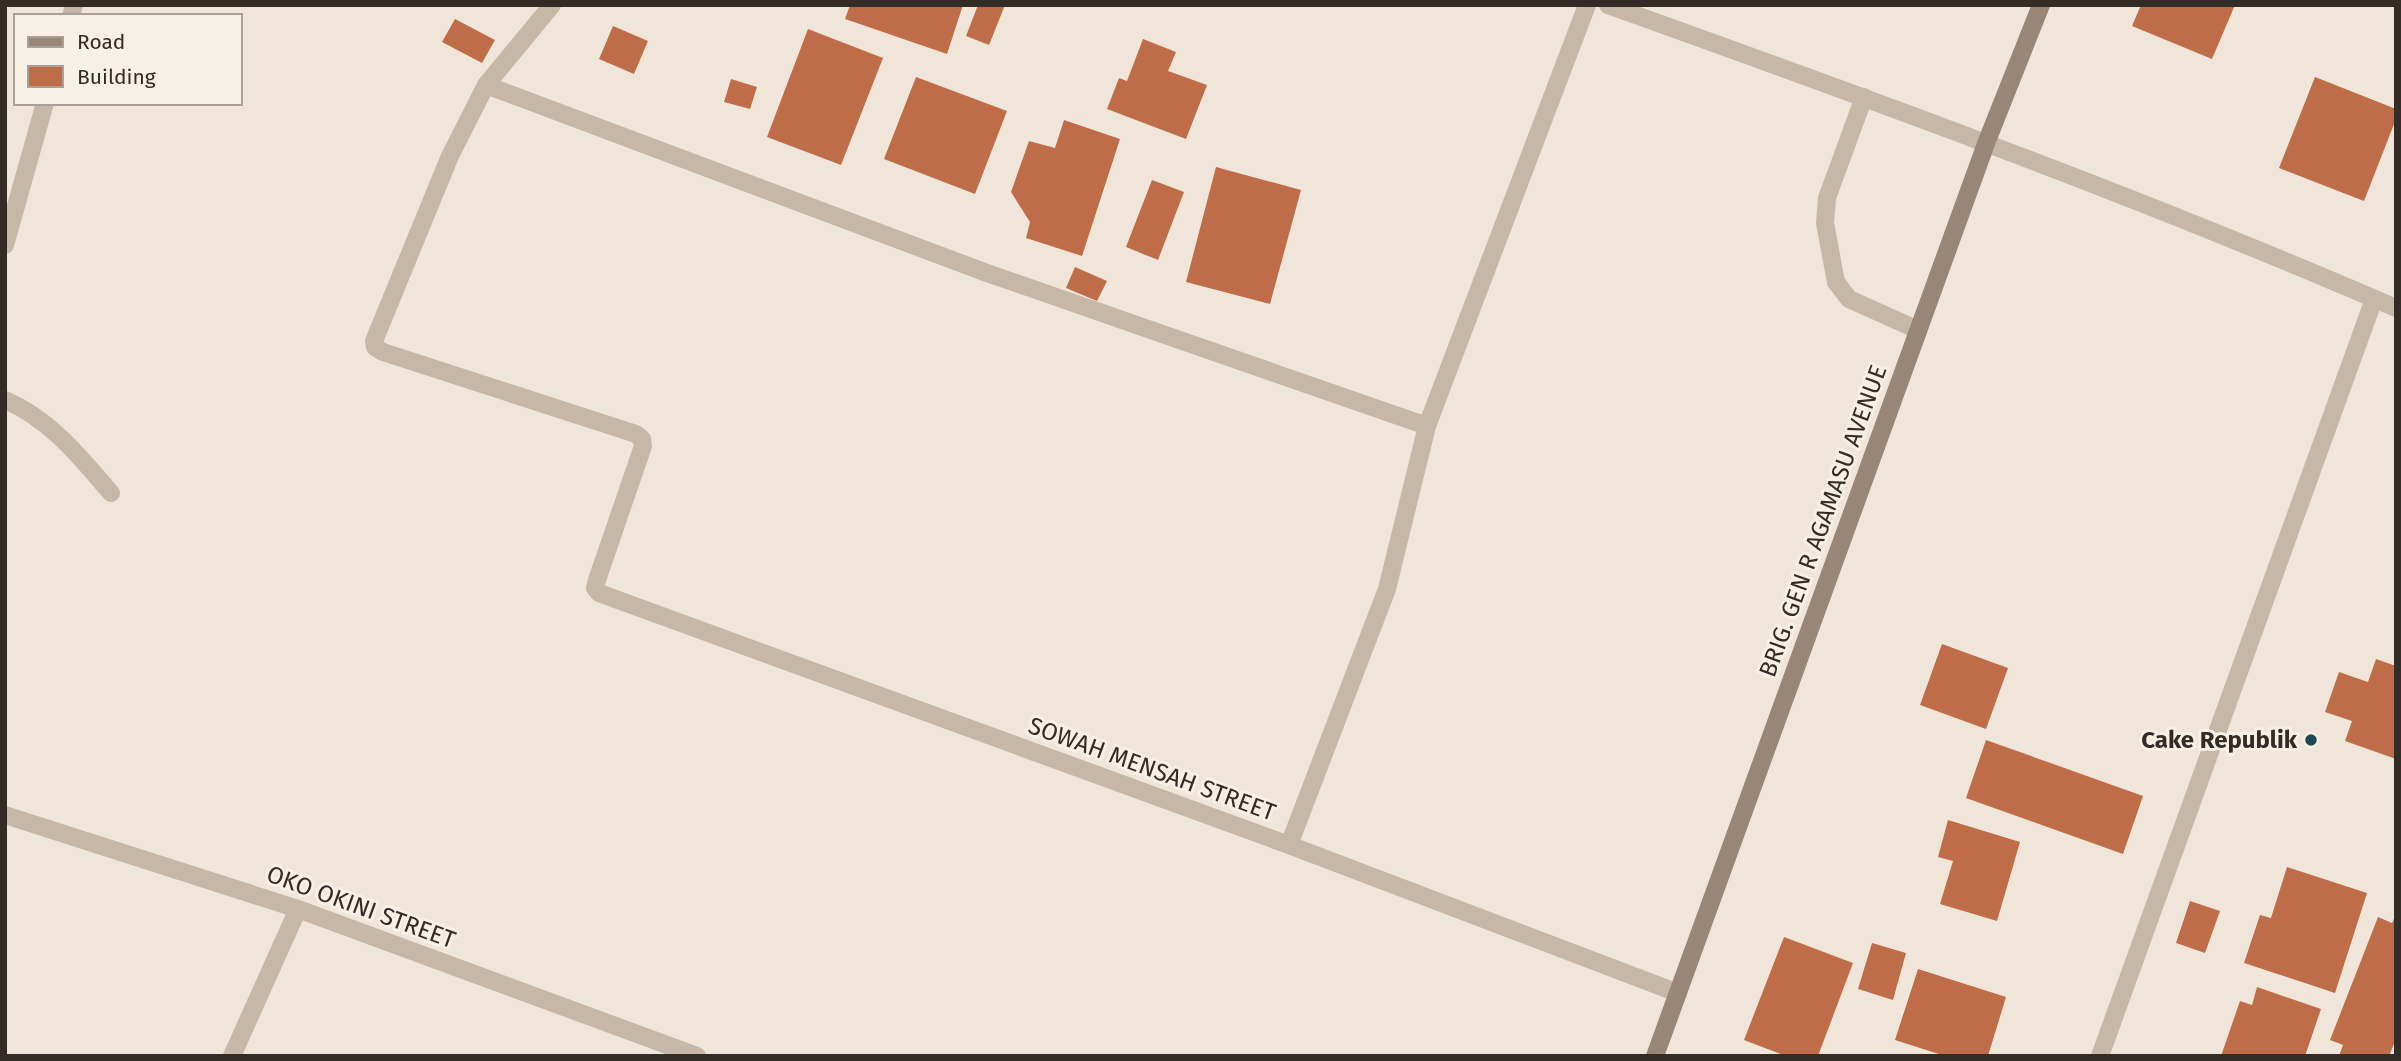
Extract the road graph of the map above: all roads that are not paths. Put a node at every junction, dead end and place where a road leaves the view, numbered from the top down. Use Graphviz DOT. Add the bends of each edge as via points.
graph roads {
  1 [pos="552,5"];
  2 [pos="1587,5"];
  3 [pos="1608,5"];
  4 [pos="2041,5"];
  5 [pos="486,85"];
  6 [pos="1864,97"];
  7 [pos="44,105"];
  8 [pos="1987,141"];
  9 [pos="5,245"];
  10 [pos="2374,299"];
  11 [pos="2396,308"];
  12 [pos="1919,330"];
  13 [pos="5,400"];
  14 [pos="1427,426"];
  15 [pos="111,493"];
  16 [pos="5,815"];
  17 [pos="1289,845"];
  18 [pos="298,909"];
  19 [pos="1678,993"];
  20 [pos="232,1056"];
  21 [pos="697,1056"];
  22 [pos="1655,1056"];
  23 [pos="2100,1056"];
  1 -- 5 [label="street"];
  2 -- 14 [label="street"];
  3 -- 6 [label="street"];
  4 -- 8 [label="street, BRIG. GEN R AGAMASU AVENUE"];
  5 -- 14 [label="street" via="987,273"];
  5 -- 17 [label="street, SOWAH MENSAH STREET" via="450,156 374,341 383,352 636,433 642,439 595,588 606,596"];
  6 -- 8 [label="street"];
  6 -- 12 [label="street" via="1827,198 1825,223 1836,282 1849,299"];
  7 -- 9 [label="street"];
  8 -- 10 [label="street"];
  8 -- 12 [label="street, BRIG. GEN R AGAMASU AVENUE"];
  10 -- 11 [label="street"];
  10 -- 23 [label="street"];
  12 -- 19 [label="street, BRIG. GEN R AGAMASU AVENUE"];
  13 -- 15 [label="street" via="55,431"];
  14 -- 17 [label="street" via="1387,589"];
  16 -- 18 [label="street, OKO OKINI STREET"];
  17 -- 19 [label="street, SOWAH MENSAH STREET"];
  18 -- 20 [label="street"];
  18 -- 21 [label="street, OKO OKINI STREET"];
  19 -- 22 [label="street, BRIG. GEN R AGAMASU AVENUE"];
}
